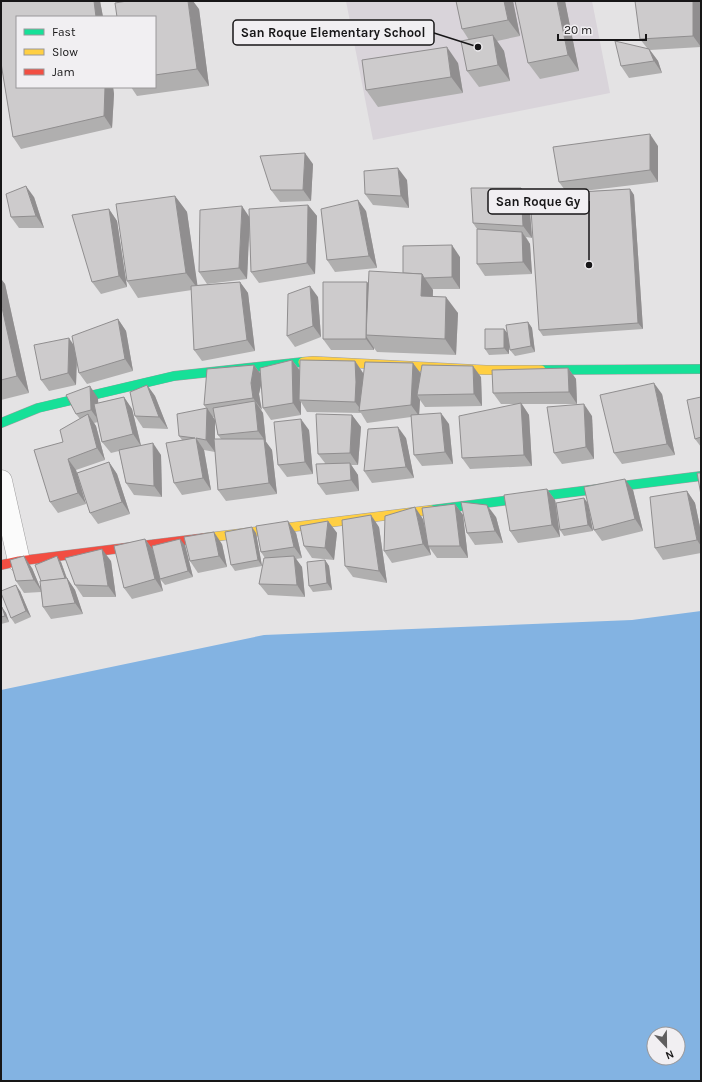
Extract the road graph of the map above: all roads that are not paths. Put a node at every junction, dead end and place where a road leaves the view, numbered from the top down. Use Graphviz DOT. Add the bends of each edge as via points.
graph roads {
  1 [pos="701,369"];
  2 [pos="1,423"];
  3 [pos="701,476"];
  4 [pos="1,481"];
  5 [pos="10,563"];
  1 -- 2 [label="street" via="486,370 313,361 174,376 38,408"];
  3 -- 5 [label="street"];
  4 -- 5 [label="street"];
}
